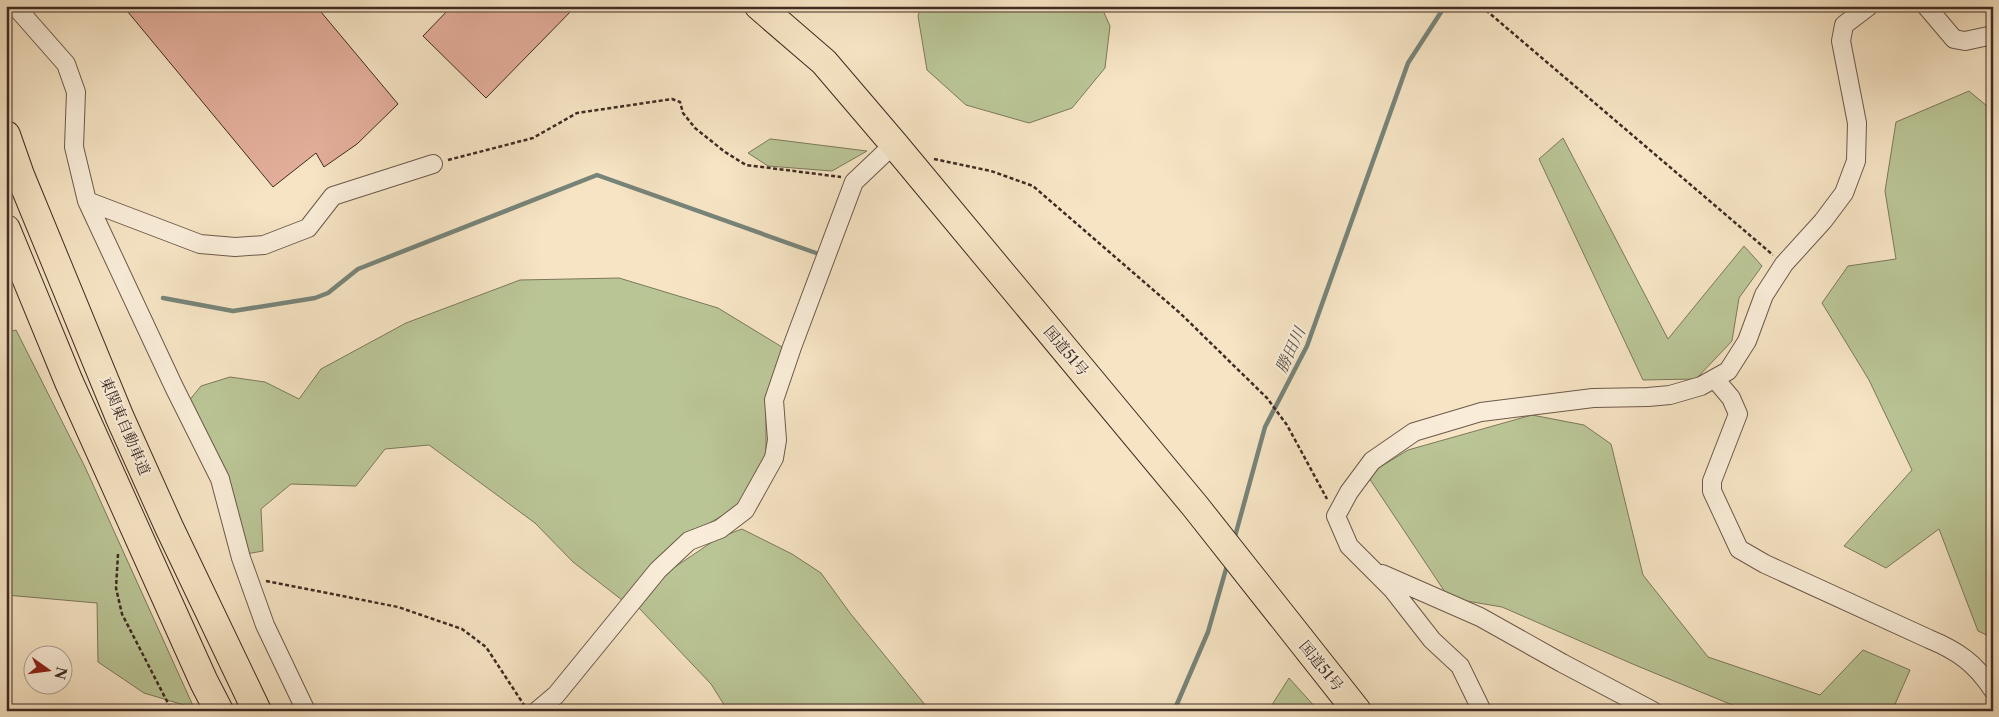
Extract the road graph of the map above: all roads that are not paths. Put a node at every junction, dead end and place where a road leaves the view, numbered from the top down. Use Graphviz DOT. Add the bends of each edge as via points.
graph roads {
  1 [pos="15,6"];
  2 [pos="759,6"];
  3 [pos="1869,6"];
  4 [pos="1926,6"];
  5 [pos="1993,35"];
  6 [pos="6,135"];
  7 [pos="898,149"];
  8 [pos="433,164"];
  9 [pos="87,202"];
  10 [pos="6,229"];
  11 [pos="1715,378"];
  12 [pos="1374,571"];
  13 [pos="1993,690"];
  14 [pos="219,711"];
  15 [pos="257,711"];
  16 [pos="306,711"];
  17 [pos="538,711"];
  18 [pos="1356,711"];
  19 [pos="1482,711"];
  20 [pos="1653,711"];
  1 -- 9 [label="street" via="66,64 76,92 74,147"];
  2 -- 7 [label="highway, 国道51号" via="824,62"];
  3 -- 11 [label="street" via="1844,25 1841,41 1857,123 1856,161 1844,194 1784,264 1764,295 1747,341 1728,371"];
  4 -- 5 [label="street" via="1954,39 1965,41"];
  6 -- 15 [label="highway, 東関東自動車道" via="120,418"];
  7 -- 17 [label="street" via="854,182 774,400 777,440 774,458 745,510 720,529 689,541 658,570 556,695"];
  7 -- 18 [label="highway, 国道51号" via="1195,506"];
  8 -- 9 [label="street" via="334,196 308,228 264,245 200,244"];
  9 -- 16 [label="street" via="220,480 241,558 265,625"];
  10 -- 14 [label="highway" via="69,382"];
  11 -- 12 [label="street" via="1701,386 1670,394 1593,398 1482,412 1414,432 1372,462 1336,516 1349,546"];
  11 -- 13 [label="street" via="1731,398 1738,414 1712,481 1712,492 1739,549 1765,564 1952,648 1974,666"];
  12 -- 19 [label="street" via="1432,640 1460,666"];
  12 -- 20 [label="street" via="1480,617"];
}
